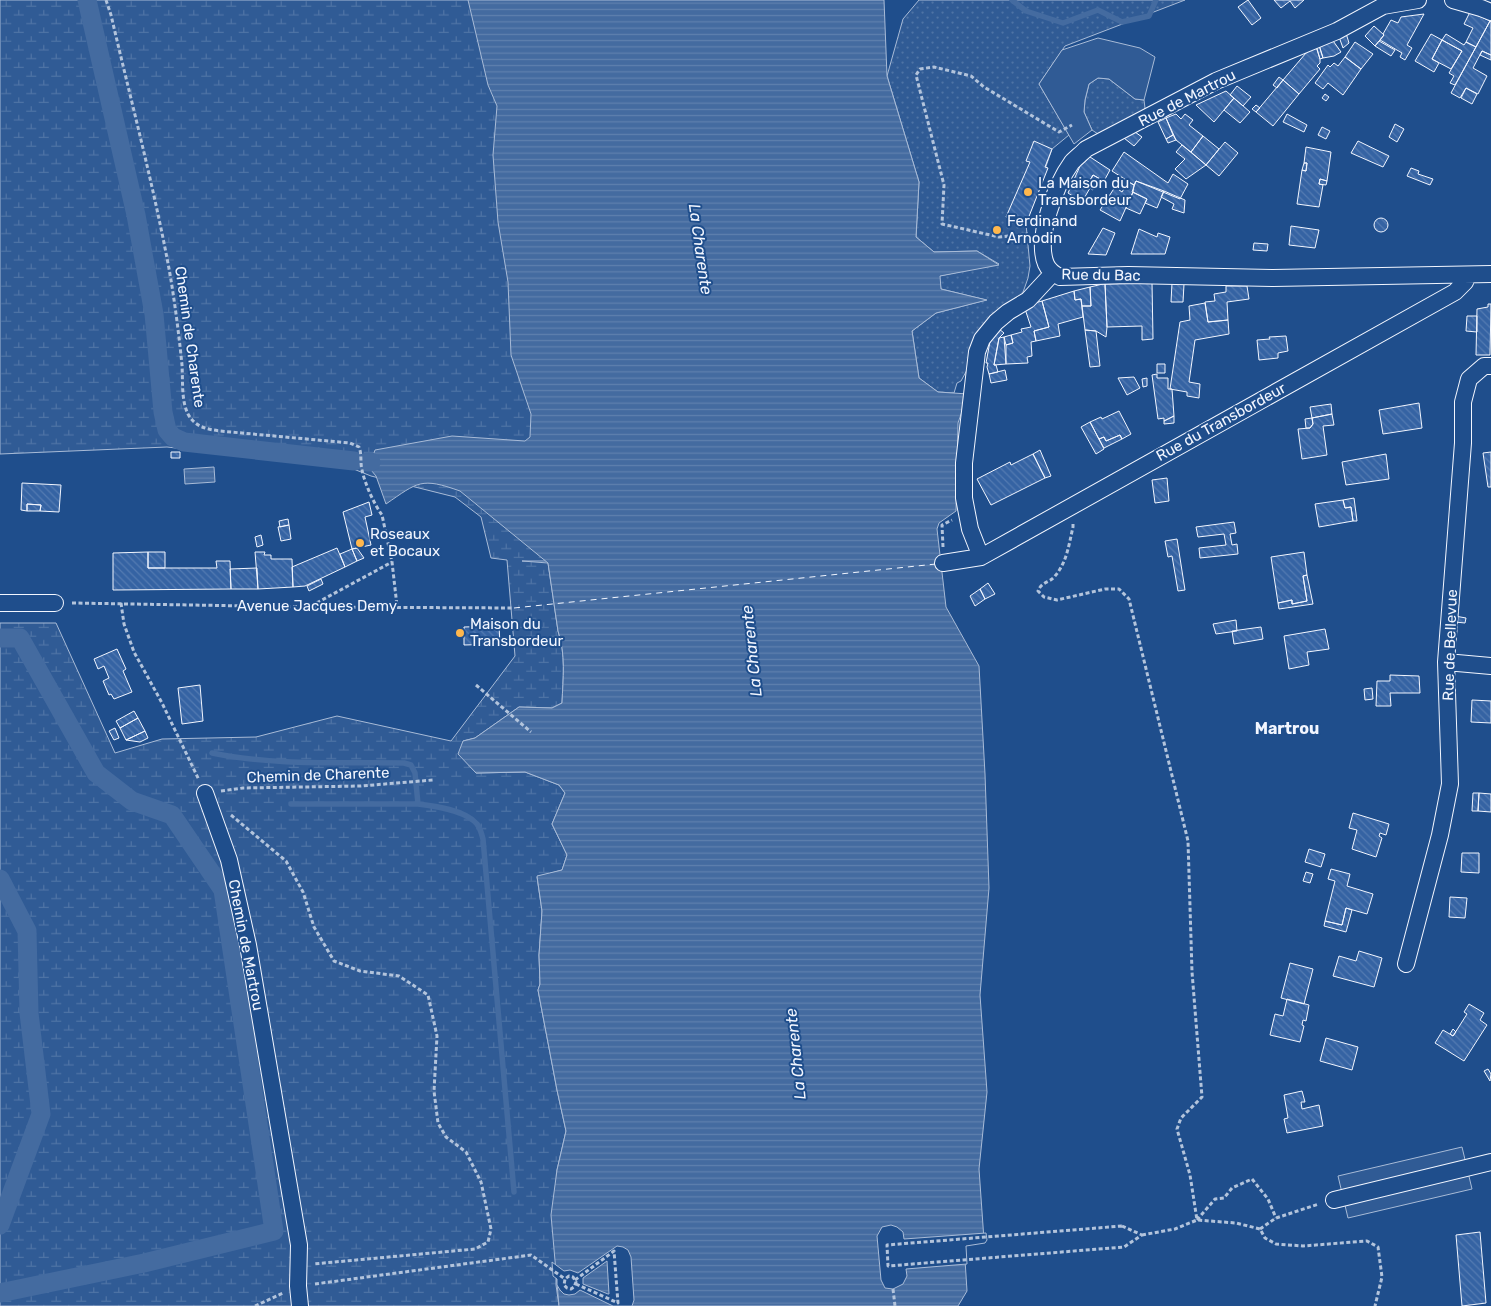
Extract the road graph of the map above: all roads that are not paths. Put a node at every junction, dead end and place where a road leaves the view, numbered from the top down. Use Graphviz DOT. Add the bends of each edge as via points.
graph roads {
  1 [pos="1418,0"];
  2 [pos="1453,0"];
  3 [pos="1491,12"];
  4 [pos="1053,273"];
  5 [pos="1491,274"];
  6 [pos="1468,275"];
  7 [pos="1491,366"];
  8 [pos="981,557"];
  9 [pos="944,563"];
  10 [pos="0,603"];
  11 [pos="54,603"];
  12 [pos="1446,662"];
  13 [pos="1491,666"];
  14 [pos="205,793"];
  15 [pos="1406,964"];
  16 [pos="1491,1162"];
  17 [pos="1334,1200"];
  18 [pos="300,1306"];
  1 -- 4 [label="street, Rue de Martrou" via="1383,6 1336,31 1216,81 1086,149 1072,163 1046,216 1044,251 1046,264"];
  2 -- 3 [label="street"];
  4 -- 6 [label="street, Rue du Bac" via="1060,277"];
  4 -- 8 [label="street, Rue du Bac" via="1028,300 996,322 982,339 977,352 964,463 964,498 970,529"];
  5 -- 6 [label="street"];
  6 -- 8 [label="street, Rue du Transbordeur" via="1455,292"];
  7 -- 12 [label="street, Rue de Bellevue" via="1484,366 1469,379 1463,402 1463,443"];
  8 -- 9 [label="street, Rue du Transbordeur"];
  10 -- 11 [label="street"];
  12 -- 13 [label="street"];
  12 -- 15 [label="street, Rue de Bellevue" via="1450,784"];
  14 -- 18 [label="street, Chemin de Martrou" via="229,860 248,945 299,1244"];
  16 -- 17 [label="street"];
}
